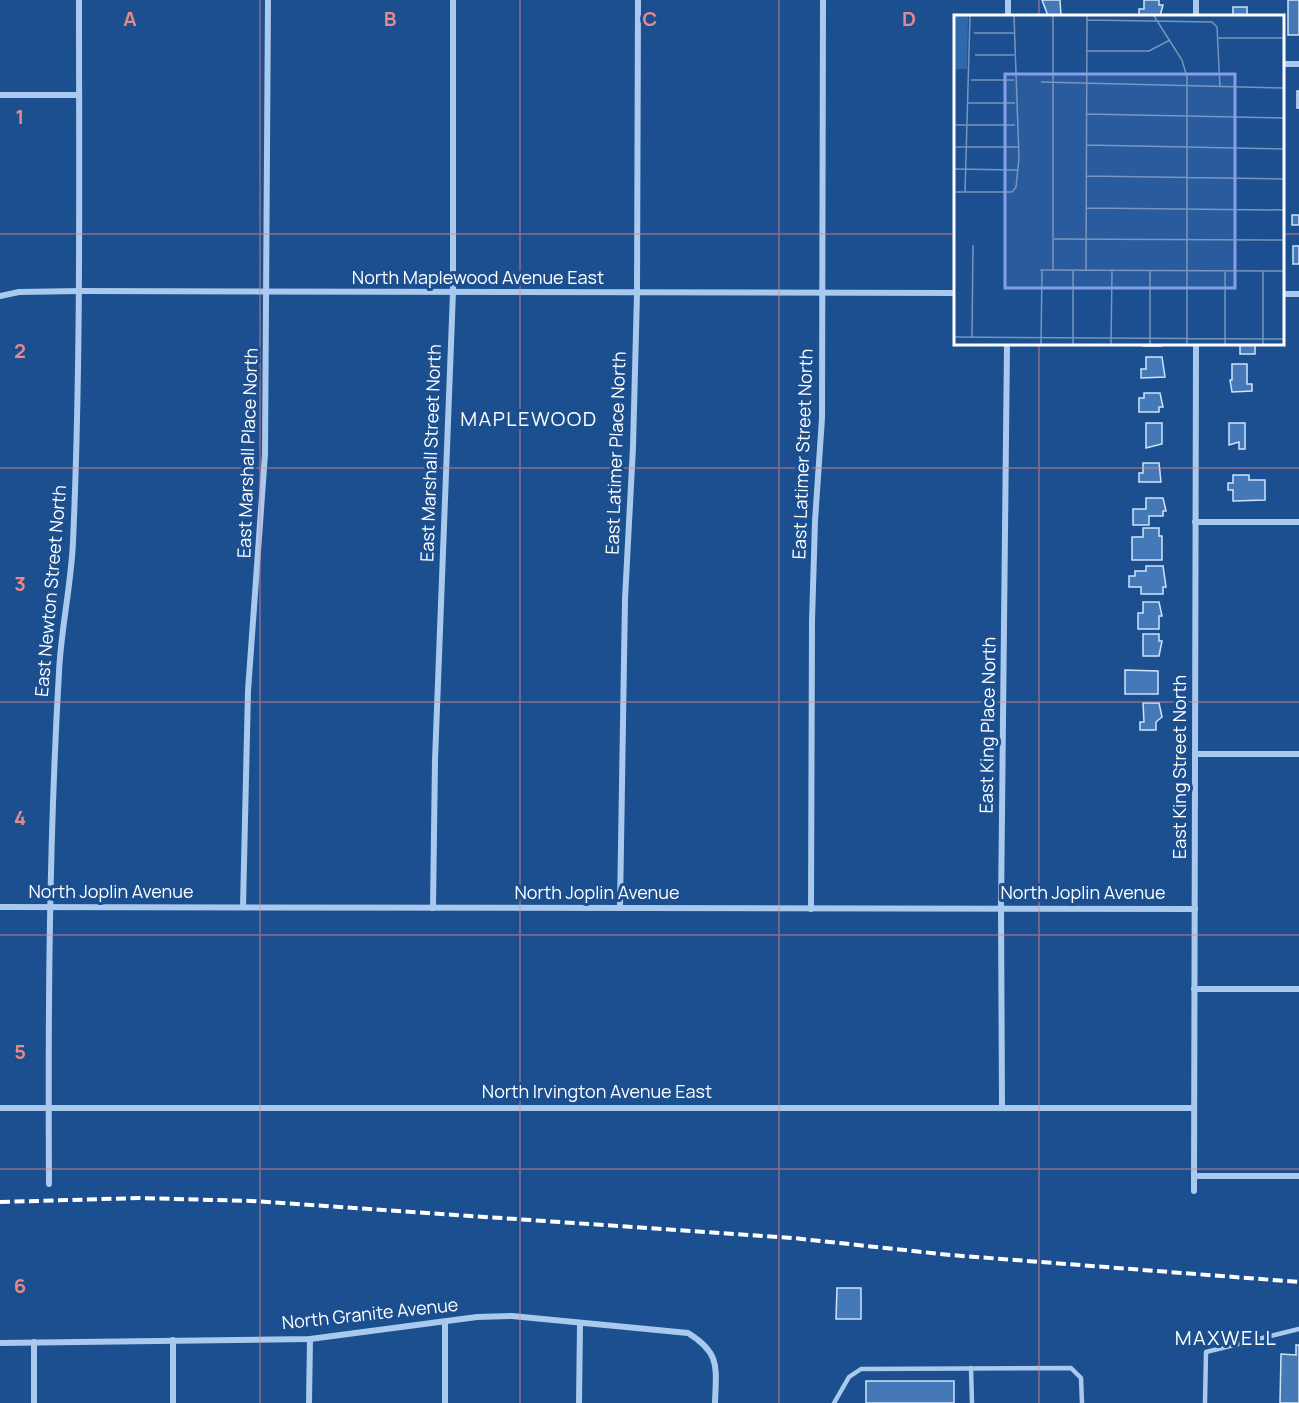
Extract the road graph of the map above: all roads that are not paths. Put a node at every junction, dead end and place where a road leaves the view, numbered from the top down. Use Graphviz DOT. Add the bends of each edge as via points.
graph roads {
  1 [pos="79,0"];
  2 [pos="268,0"];
  3 [pos="453,0"];
  4 [pos="638,0"];
  5 [pos="823,0"];
  6 [pos="79,94"];
  7 [pos="0,95"];
  8 [pos="80,291"];
  9 [pos="268,292"];
  10 [pos="453,292"];
  11 [pos="822,293"];
  12 [pos="954,293"];
  13 [pos="637,294"];
  14 [pos="0,296"];
  15 [pos="1007,345"];
  16 [pos="1196,345"];
  17 [pos="1195,522"];
  18 [pos="1299,522"];
  19 [pos="1195,754"];
  20 [pos="1299,754"];
  21 [pos="49,906"];
  22 [pos="0,907"];
  23 [pos="243,907"];
  24 [pos="620,907"];
  25 [pos="1001,907"];
  26 [pos="433,908"];
  27 [pos="811,909"];
  28 [pos="1195,909"];
  29 [pos="1194,989"];
  30 [pos="1299,989"];
  31 [pos="1002,1106"];
  32 [pos="0,1108"];
  33 [pos="49,1108"];
  34 [pos="1194,1108"];
  35 [pos="1194,1176"];
  36 [pos="1299,1176"];
  37 [pos="49,1184"];
  38 [pos="1194,1191"];
  39 [pos="445,1322"];
  40 [pos="580,1324"];
  41 [pos="1299,1329"];
  42 [pos="310,1339"];
  43 [pos="173,1340"];
  44 [pos="34,1342"];
  45 [pos="0,1343"];
  46 [pos="971,1368"];
  47 [pos="34,1403"];
  48 [pos="173,1403"];
  49 [pos="309,1403"];
  50 [pos="445,1403"];
  51 [pos="579,1403"];
  52 [pos="715,1403"];
  53 [pos="834,1403"];
  54 [pos="972,1403"];
  55 [pos="1082,1403"];
  56 [pos="1205,1403"];
  1 -- 6 [label="street, East Newton Street North"];
  2 -- 9 [label="street, East Marshall Place North"];
  3 -- 10 [label="street, East Marshall Street North"];
  4 -- 13 [label="street, East Latimer Place North"];
  5 -- 11 [label="street, East Latimer Street North"];
  6 -- 7 [label="street"];
  6 -- 8 [label="street, East Newton Street North"];
  8 -- 9 [label="street, North Maplewood Avenue East"];
  8 -- 14 [label="street, North Maplewood Avenue East"];
  8 -- 21 [label="street, East Newton Street North" via="73,546 59,668"];
  9 -- 10 [label="street, North Maplewood Avenue East"];
  9 -- 23 [label="street, East Marshall Place North" via="265,454 248,691"];
  10 -- 13 [label="street, North Maplewood Avenue East"];
  10 -- 26 [label="street, East Marshall Street North"];
  11 -- 12 [label="street, North Maplewood Avenue East"];
  11 -- 13 [label="street, North Maplewood Avenue East"];
  11 -- 27 [label="street, East Latimer Street North" via="822,418 812,621"];
  13 -- 24 [label="street, East Latimer Place North" via="625,599"];
  15 -- 25 [label="street, East King Place North"];
  16 -- 17 [label="street, East King Street North"];
  17 -- 18 [label="street"];
  17 -- 19 [label="street, East King Street North"];
  19 -- 20 [label="street"];
  19 -- 28 [label="street, East King Street North"];
  21 -- 22 [label="street, North Joplin Avenue"];
  21 -- 23 [label="street, North Joplin Avenue"];
  21 -- 33 [label="street, East Newton Street North"];
  23 -- 26 [label="street, North Joplin Avenue"];
  24 -- 26 [label="street, North Joplin Avenue"];
  24 -- 27 [label="street, North Joplin Avenue"];
  25 -- 27 [label="street, North Joplin Avenue"];
  25 -- 28 [label="street, North Joplin Avenue"];
  25 -- 31 [label="street, East King Place North"];
  28 -- 29 [label="street, East King Street North"];
  29 -- 30 [label="street"];
  29 -- 34 [label="street, East King Street North"];
  31 -- 33 [label="street, North Irvington Avenue East"];
  31 -- 34 [label="street, North Irvington Avenue East"];
  32 -- 33 [label="street, North Irvington Avenue East"];
  33 -- 37 [label="street, East Newton Street North"];
  34 -- 35 [label="street, East King Street North"];
  35 -- 36 [label="street"];
  35 -- 38 [label="street, East King Street North"];
  39 -- 40 [label="street, North Granite Avenue" via="512,1316"];
  39 -- 42 [label="street, North Granite Avenue"];
  39 -- 50 [label="street"];
  40 -- 51 [label="street"];
  40 -- 52 [label="street, North Granite Avenue" via="688,1333 705,1343 715,1361"];
  41 -- 56 [label="lane" via="1206,1352"];
  42 -- 43 [label="street, North Granite Avenue"];
  42 -- 49 [label="street"];
  43 -- 44 [label="street, North Granite Avenue"];
  43 -- 48 [label="street"];
  44 -- 45 [label="street, North Granite Avenue"];
  44 -- 47 [label="street"];
  46 -- 53 [label="lane" via="861,1369 849,1377"];
  46 -- 54 [label="lane"];
  46 -- 55 [label="lane" via="1071,1368 1081,1378"];
}
